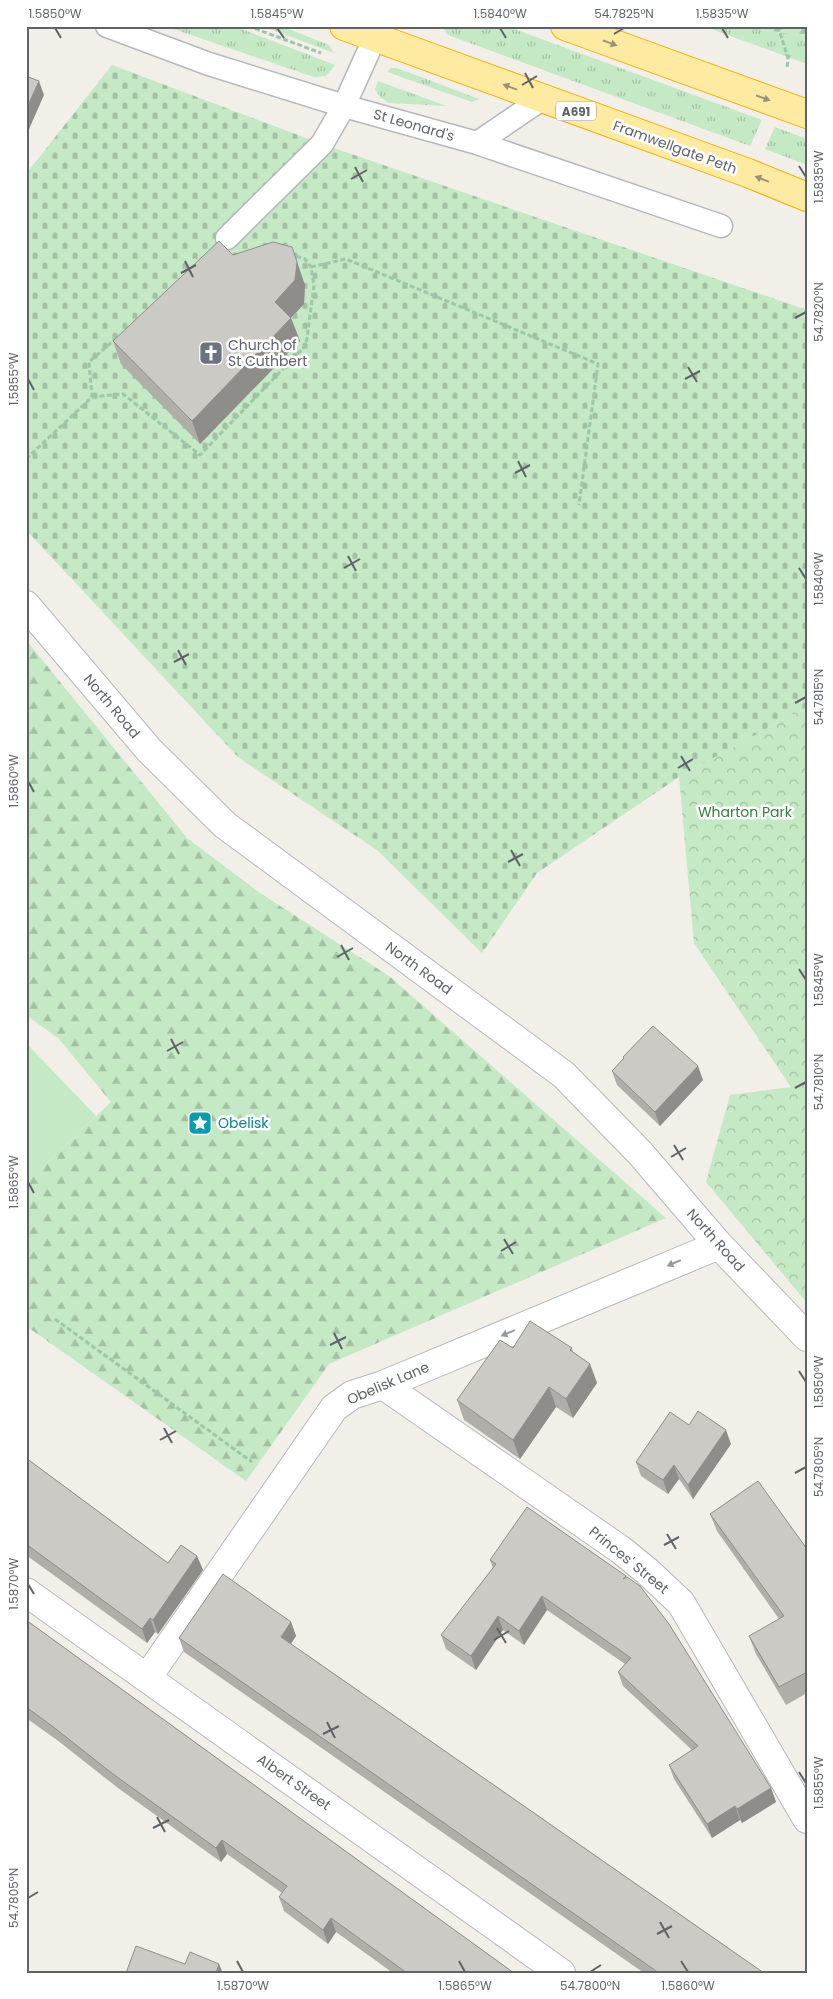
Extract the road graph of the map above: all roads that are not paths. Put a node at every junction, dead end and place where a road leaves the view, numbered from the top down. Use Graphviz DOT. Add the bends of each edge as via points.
graph roads {
  1 [pos="107,26"];
  2 [pos="344,26"];
  3 [pos="565,26"];
  4 [pos="377,32"];
  5 [pos="542,99"];
  6 [pos="344,106"];
  7 [pos="807,114"];
  8 [pos="476,143"];
  9 [pos="807,197"];
  10 [pos="721,226"];
  11 [pos="228,238"];
  12 [pos="26,606"];
  13 [pos="719,1245"];
  14 [pos="807,1337"];
  15 [pos="383,1385"];
  16 [pos="26,1592"];
  17 [pos="147,1678"];
  18 [pos="803,1812"];
  19 [pos="561,1973"];
  1 -- 6 [label="lane, St Leonard's" via="209,64"];
  2 -- 4 [label="highway, Framwellgate Peth / A691"];
  3 -- 7 [label="highway, one-way"];
  5 -- 4 [label="highway, Framwellgate Peth / A691, one-way"];
  4 -- 6 [label="lane"];
  5 -- 8 [label="lane"];
  9 -- 5 [label="highway, Framwellgate Peth / A691, one-way"];
  6 -- 8 [label="lane, St Leonard's"];
  6 -- 11 [label="lane" via="322,144"];
  8 -- 10 [label="lane, St Leonard's"];
  12 -- 13 [label="street, North Road" via="149,750 225,825 564,1075 640,1153"];
  13 -- 14 [label="street, North Road"];
  13 -- 15 [label="street, Obelisk Lane, one-way"];
  15 -- 17 [label="street, Obelisk Lane" via="352,1395 334,1408"];
  15 -- 18 [label="street, Princes' Street" via="622,1550 680,1603"];
  16 -- 17 [label="street, Albert Street"];
  17 -- 19 [label="street, Albert Street"];
}
